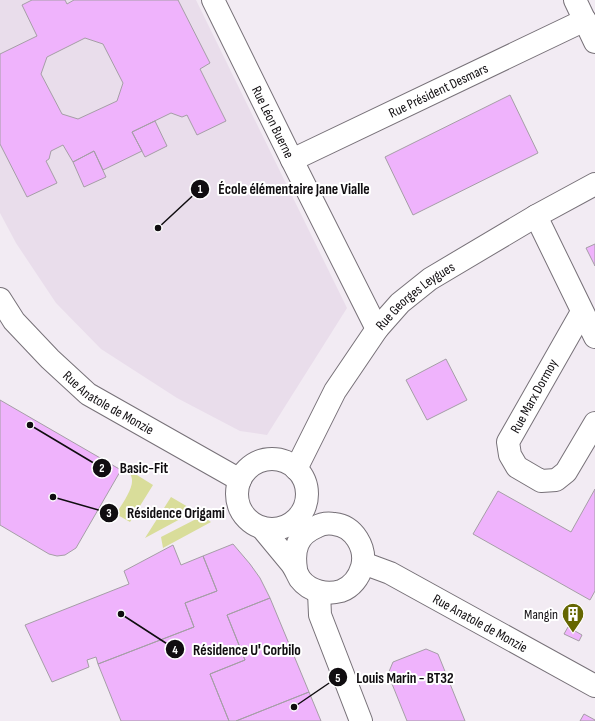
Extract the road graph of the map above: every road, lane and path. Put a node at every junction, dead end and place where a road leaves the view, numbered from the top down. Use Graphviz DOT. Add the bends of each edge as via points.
graph roads {
  1 [pos="213,0"];
  2 [pos="575,0"];
  3 [pos="585,20"];
  4 [pos="595,42"];
  5 [pos="292,160"];
  6 [pos="595,184"];
  7 [pos="536,216"];
  8 [pos="0,299"];
  9 [pos="582,312"];
  10 [pos="377,329"];
  11 [pos="595,337"];
  12 [pos="595,423"];
  13 [pos="296,469"];
  14 [pos="240,480"];
  15 [pos="306,497"];
  16 [pos="334,524"];
  17 [pos="262,528"];
  18 [pos="363,563"];
  19 [pos="296,569"];
  20 [pos="319,592"];
  21 [pos="595,686"];
  22 [pos="361,721"];
  1 -- 5 [label="street, Rue Léon Buerne"];
  2 -- 3 [label="street"];
  3 -- 4 [label="street"];
  3 -- 5 [label="street, Rue Président Desmars"];
  5 -- 10 [label="street, Rue Léon Buerne"];
  6 -- 7 [label="street, Rue Georges Leygues"];
  7 -- 9 [label="street"];
  7 -- 10 [label="street, Rue Georges Leygues" via="430,279 400,303"];
  8 -- 14 [label="street, Rue Anatole de Monzie" via="14,321 88,394"];
  9 -- 11 [label="street"];
  9 -- 12 [label="street, Rue Marx Dormoy" via="508,442 510,455 517,468 541,481 556,480 566,472"];
  10 -- 13 [label="street, Rue Georges Leygues" via="336,391"];
  13 -- 14 [label="street" via="277,460 264,460 252,465"];
  13 -- 15 [label="street" via="305,484"];
  14 -- 17 [label="street" via="238,505 251,523"];
  15 -- 16 [label="street"];
  15 -- 17 [label="street" via="303,509 296,519 286,526"];
  16 -- 18 [label="street" via="346,528 356,537 362,548"];
  16 -- 19 [label="street" via="321,524 301,537 294,558"];
  17 -- 19 [label="street"];
  18 -- 20 [label="street" via="353,583 343,590"];
  18 -- 21 [label="street, Rue Anatole de Monzie" via="390,573"];
  19 -- 20 [label="street" via="308,587"];
  20 -- 22 [label="street" via="320,615"];
}
